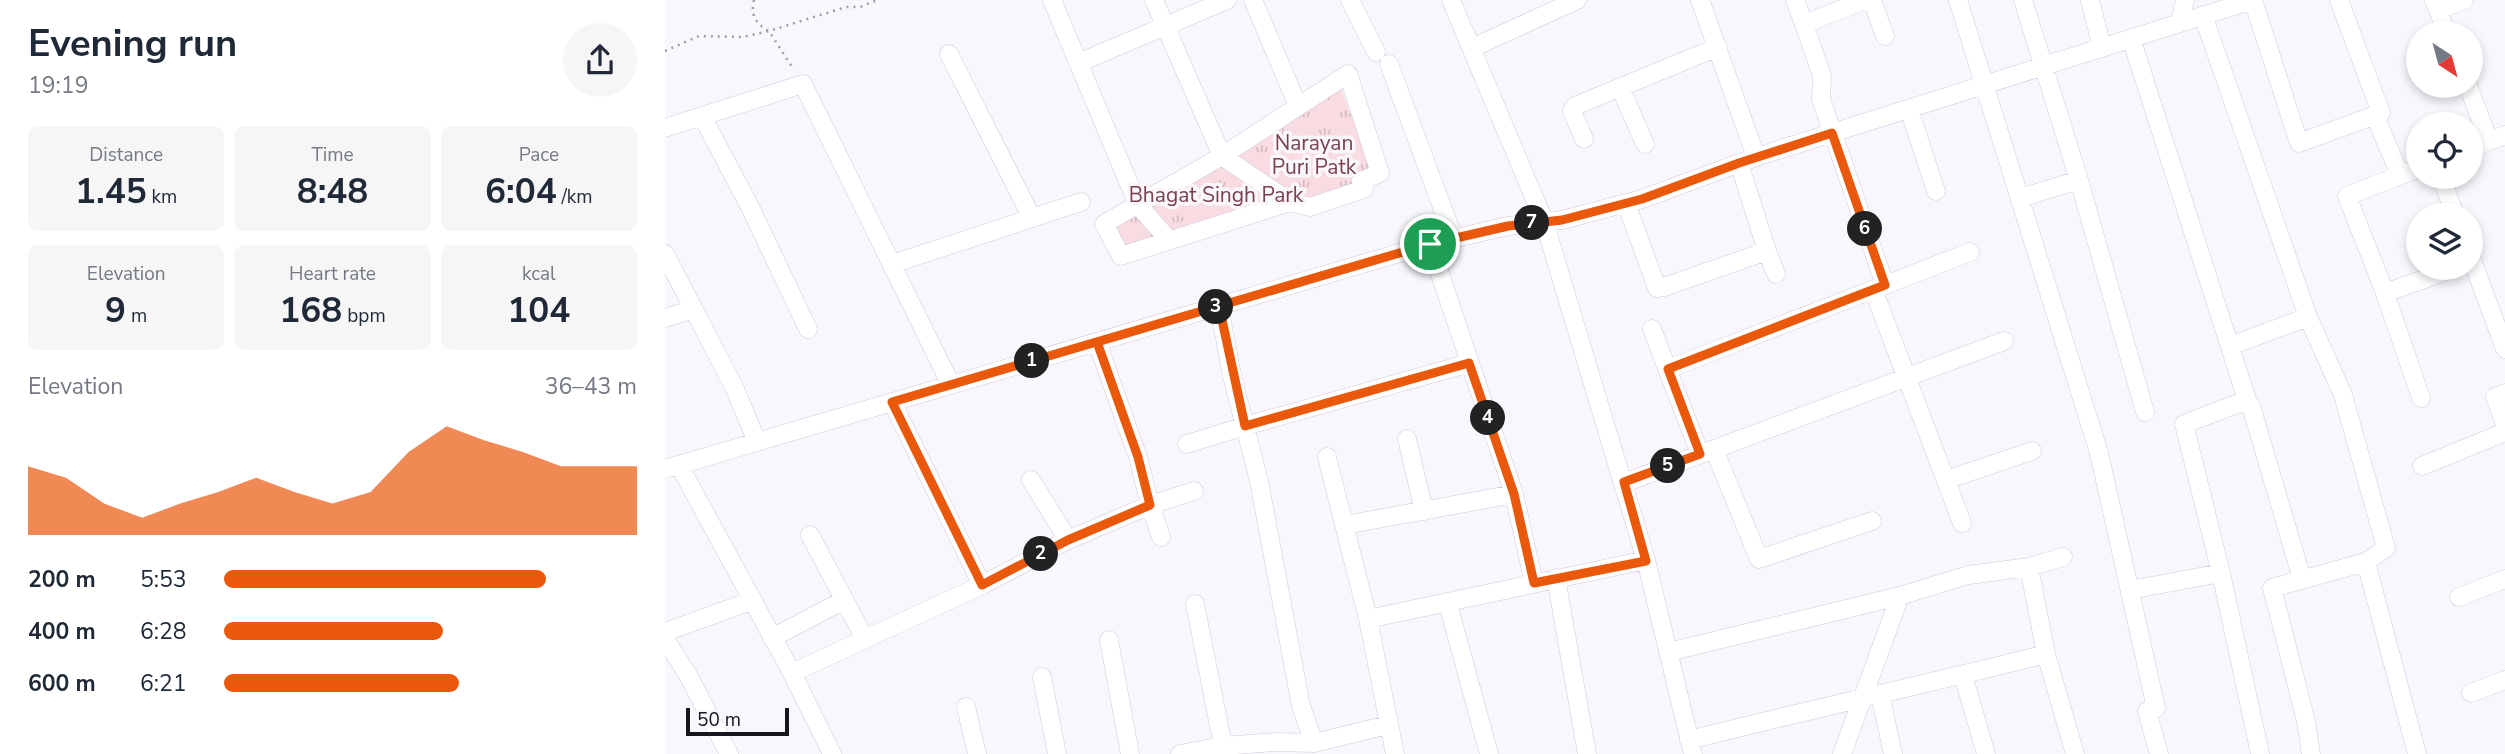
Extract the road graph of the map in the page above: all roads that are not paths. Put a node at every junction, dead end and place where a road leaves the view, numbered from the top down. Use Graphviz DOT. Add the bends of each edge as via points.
graph roads {
  1 [pos="1052,0"];
  2 [pos="1154,0"];
  3 [pos="1227,0"];
  4 [pos="1253,0"];
  5 [pos="1350,0"];
  6 [pos="1451,0"];
  7 [pos="1577,0"];
  8 [pos="1700,0"];
  9 [pos="1795,0"];
  10 [pos="1865,0"];
  11 [pos="1871,0"];
  12 [pos="1958,0"];
  13 [pos="2023,0"];
  14 [pos="2090,0"];
  15 [pos="2185,0"];
  16 [pos="2253,0"];
  17 [pos="2339,0"];
  18 [pos="2464,0"];
  19 [pos="2436,5"];
  20 [pos="1548,6"];
  21 [pos="2203,15"];
  22 [pos="2180,22"];
  23 [pos="1804,24"];
  24 [pos="1165,25"];
  25 [pos="1885,36"];
  26 [pos="2131,38"];
  27 [pos="1718,47"];
  28 [pos="1472,48"];
  29 [pos="2102,48"];
  30 [pos="949,54"];
  31 [pos="1078,63"];
  32 [pos="2043,67"];
  33 [pos="1984,85"];
  34 [pos="1620,87"];
  35 [pos="2475,98"];
  36 [pos="1299,106"];
  37 [pos="1909,109"];
  38 [pos="2375,116"];
  39 [pos="702,117"];
  40 [pos="665,128"];
  41 [pos="1832,133"];
  42 [pos="2497,138"];
  43 [pos="1584,139"];
  44 [pos="1645,144"];
  45 [pos="1222,156"];
  46 [pos="1756,157"];
  47 [pos="1739,163"];
  48 [pos="2406,173"];
  49 [pos="2400,175"];
  50 [pos="2079,180"];
  51 [pos="1936,191"];
  52 [pos="2020,198"];
  53 [pos="1081,202"];
  54 [pos="1290,202"];
  55 [pos="1626,203"];
  56 [pos="1138,205"];
  57 [pos="1032,218"];
  58 [pos="1544,221"];
  59 [pos="1454,239"];
  60 [pos="1169,240"];
  61 [pos="1430,244"];
  62 [pos="1767,251"];
  63 [pos="1970,252"];
  64 [pos="665,254"];
  65 [pos="892,264"];
  66 [pos="1776,274"];
  67 [pos="2421,280"];
  68 [pos="2479,280"];
  69 [pos="1879,287"];
  70 [pos="2385,293"];
  71 [pos="1219,306"];
  72 [pos="694,309"];
  73 [pos="2308,317"];
  74 [pos="665,318"];
  75 [pos="1652,329"];
  76 [pos="808,330"];
  77 [pos="2004,341"];
  78 [pos="1097,342"];
  79 [pos="2230,346"];
  80 [pos="2505,349"];
  81 [pos="1469,363"];
  82 [pos="1668,369"];
  83 [pos="1906,377"];
  84 [pos="951,385"];
  85 [pos="2505,393"];
  86 [pos="2421,398"];
  87 [pos="2247,400"];
  88 [pos="892,402"];
  89 [pos="2145,412"];
  90 [pos="2505,424"];
  91 [pos="1245,426"];
  92 [pos="2505,432"];
  93 [pos="1407,439"];
  94 [pos="757,442"];
  95 [pos="1188,444"];
  96 [pos="1707,451"];
  97 [pos="2032,451"];
  98 [pos="1327,457"];
  99 [pos="2422,466"];
  100 [pos="672,467"];
  101 [pos="1946,480"];
  102 [pos="1031,481"];
  103 [pos="1624,482"];
  104 [pos="1194,491"];
  105 [pos="1514,494"];
  106 [pos="1150,505"];
  107 [pos="1424,511"];
  108 [pos="1872,521"];
  109 [pos="1962,523"];
  110 [pos="1345,525"];
  111 [pos="810,535"];
  112 [pos="1161,537"];
  113 [pos="1068,540"];
  114 [pos="2063,557"];
  115 [pos="1646,561"];
  116 [pos="2366,562"];
  117 [pos="2029,567"];
  118 [pos="2221,573"];
  119 [pos="1556,578"];
  120 [pos="2302,579"];
  121 [pos="2505,579"];
  122 [pos="1534,583"];
  123 [pos="982,585"];
  124 [pos="2130,590"];
  125 [pos="1900,596"];
  126 [pos="2459,597"];
  127 [pos="844,600"];
  128 [pos="751,601"];
  129 [pos="1195,604"];
  130 [pos="1448,604"];
  131 [pos="1368,620"];
  132 [pos="665,632"];
  133 [pos="772,638"];
  134 [pos="665,639"];
  135 [pos="865,639"];
  136 [pos="1109,640"];
  137 [pos="1668,652"];
  138 [pos="2046,654"];
  139 [pos="792,673"];
  140 [pos="1963,675"];
  141 [pos="1042,677"];
  142 [pos="2505,680"];
  143 [pos="2470,693"];
  144 [pos="1880,694"];
  145 [pos="1862,698"];
  146 [pos="966,707"];
  147 [pos="1388,725"];
  148 [pos="1314,743"];
  149 [pos="1223,746"];
  150 [pos="1691,747"];
  151 [pos="729,754"];
  152 [pos="832,754"];
  153 [pos="977,754"];
  154 [pos="1057,754"];
  155 [pos="1130,754"];
  156 [pos="1180,754"];
  157 [pos="1395,754"];
  158 [pos="1489,754"];
  159 [pos="1587,754"];
  160 [pos="1842,754"];
  161 [pos="1893,754"];
  162 [pos="1986,754"];
  163 [pos="2075,754"];
  164 [pos="2159,754"];
  165 [pos="2260,754"];
  166 [pos="2311,754"];
  167 [pos="2417,754"];
  1 -- 31 [label="street"];
  2 -- 24 [label="street"];
  3 -- 24 [label="street"];
  4 -- 36 [label="street"];
  5 -- 59 [label="street" via="1382,58"];
  6 -- 28 [label="street"];
  7 -- 20 [label="street"];
  8 -- 27 [label="street"];
  9 -- 23 [label="street"];
  10 -- 23 [label="street"];
  11 -- 25 [label="street"];
  12 -- 33 [label="street"];
  13 -- 32 [label="street"];
  14 -- 29 [label="street"];
  15 -- 22 [label="street"];
  16 -- 21 [label="street"];
  16 -- 38 [label="street" via="2299,143"];
  17 -- 38 [label="street" via="2381,113"];
  18 -- 19 [label="street"];
  20 -- 28 [label="street"];
  21 -- 22 [label="street"];
  21 -- 73 [label="street"];
  22 -- 26 [label="street"];
  23 -- 41 [label="street" via="1822,76 1821,99"];
  24 -- 31 [label="street"];
  24 -- 45 [label="street"];
  26 -- 29 [label="street"];
  26 -- 79 [label="street"];
  27 -- 34 [label="street"];
  27 -- 46 [label="street"];
  28 -- 58 [label="street"];
  29 -- 32 [label="street"];
  30 -- 57 [label="street"];
  31 -- 56 [label="street"];
  32 -- 33 [label="street"];
  32 -- 50 [label="street"];
  33 -- 37 [label="street"];
  33 -- 52 [label="street"];
  34 -- 43 [label="street" via="1572,108"];
  34 -- 44 [label="street"];
  35 -- 42 [label="street"];
  36 -- 45 [label="street"];
  36 -- 54 [label="street" via="1347,74 1380,173 1361,181 1364,189 1310,207"];
  37 -- 41 [label="street"];
  37 -- 51 [label="street"];
  38 -- 49 [label="street"];
  39 -- 40 [label="street"];
  39 -- 65 [label="street" via="803,84"];
  39 -- 76 [label="street"];
  41 -- 46 [label="street"];
  41 -- 69 [label="street"];
  45 -- 54 [label="street"];
  45 -- 56 [label="street"];
  46 -- 47 [label="street"];
  47 -- 55 [label="street"];
  47 -- 62 [label="street"];
  48 -- 49 [label="street"];
  49 -- 70 [label="street" via="2340,199"];
  50 -- 52 [label="street"];
  50 -- 89 [label="street"];
  52 -- 124 [label="street" via="2099,453"];
  53 -- 57 [label="street"];
  54 -- 60 [label="street"];
  55 -- 58 [label="street"];
  55 -- 62 [label="street" via="1657,288"];
  56 -- 60 [label="street"];
  56 -- 60 [label="street" via="1104,224 1121,256"];
  57 -- 65 [label="street"];
  58 -- 59 [label="street"];
  58 -- 103 [label="street"];
  59 -- 61 [label="street"];
  61 -- 71 [label="street"];
  61 -- 81 [label="street"];
  62 -- 66 [label="street"];
  63 -- 69 [label="street"];
  64 -- 72 [label="street"];
  65 -- 84 [label="street"];
  67 -- 70 [label="street"];
  68 -- 80 [label="street"];
  69 -- 82 [label="street"];
  69 -- 83 [label="street"];
  70 -- 86 [label="street"];
  71 -- 78 [label="street"];
  71 -- 91 [label="street"];
  72 -- 74 [label="street"];
  72 -- 94 [label="street"];
  73 -- 79 [label="street"];
  73 -- 116 [label="street" via="2343,395 2386,548"];
  75 -- 82 [label="street"];
  77 -- 83 [label="street"];
  78 -- 84 [label="street"];
  78 -- 106 [label="street"];
  79 -- 87 [label="street"];
  81 -- 91 [label="street"];
  81 -- 105 [label="street"];
  82 -- 96 [label="street"];
  83 -- 96 [label="street"];
  83 -- 101 [label="street"];
  84 -- 88 [label="street"];
  85 -- 90 [label="street" via="2495,397"];
  87 -- 118 [label="street" via="2185,424"];
  87 -- 120 [label="street"];
  88 -- 94 [label="street"];
  88 -- 123 [label="street"];
  91 -- 95 [label="street"];
  91 -- 148 [label="street" via="1301,706"];
  92 -- 99 [label="street"];
  93 -- 107 [label="street"];
  94 -- 100 [label="street"];
  96 -- 103 [label="street"];
  96 -- 108 [label="street" via="1759,559"];
  97 -- 101 [label="street"];
  98 -- 110 [label="street"];
  100 -- 128 [label="street"];
  101 -- 109 [label="street"];
  102 -- 113 [label="street"];
  103 -- 115 [label="street"];
  104 -- 106 [label="street"];
  105 -- 107 [label="street"];
  105 -- 122 [label="street"];
  106 -- 112 [label="street"];
  106 -- 113 [label="street"];
  107 -- 110 [label="street"];
  110 -- 131 [label="street"];
  111 -- 127 [label="street"];
  113 -- 123 [label="street"];
  114 -- 117 [label="street"];
  115 -- 119 [label="street"];
  115 -- 137 [label="street"];
  116 -- 120 [label="street"];
  116 -- 167 [label="street"];
  117 -- 125 [label="street" via="1968,575"];
  117 -- 138 [label="street"];
  118 -- 124 [label="street"];
  118 -- 165 [label="street"];
  119 -- 122 [label="street"];
  119 -- 159 [label="street"];
  120 -- 166 [label="street" via="2271,588"];
  121 -- 126 [label="street"];
  122 -- 130 [label="street"];
  123 -- 135 [label="street"];
  124 -- 164 [label="street" via="2156,708 2147,711"];
  125 -- 137 [label="street"];
  125 -- 145 [label="street"];
  127 -- 133 [label="street"];
  127 -- 135 [label="street"];
  128 -- 132 [label="street"];
  128 -- 133 [label="street"];
  129 -- 149 [label="street"];
  130 -- 131 [label="street"];
  130 -- 158 [label="street"];
  131 -- 147 [label="street"];
  133 -- 139 [label="street"];
  134 -- 151 [label="street"];
  135 -- 139 [label="street"];
  136 -- 155 [label="street"];
  137 -- 150 [label="street"];
  138 -- 140 [label="street"];
  138 -- 163 [label="street"];
  139 -- 152 [label="street"];
  140 -- 144 [label="street"];
  140 -- 162 [label="street"];
  141 -- 154 [label="street"];
  142 -- 143 [label="street"];
  144 -- 145 [label="street"];
  144 -- 161 [label="street"];
  145 -- 150 [label="street"];
  145 -- 160 [label="street"];
  146 -- 153 [label="street"];
  147 -- 148 [label="street"];
  147 -- 157 [label="street"];
  148 -- 149 [label="street"];
  149 -- 156 [label="street"];
}
